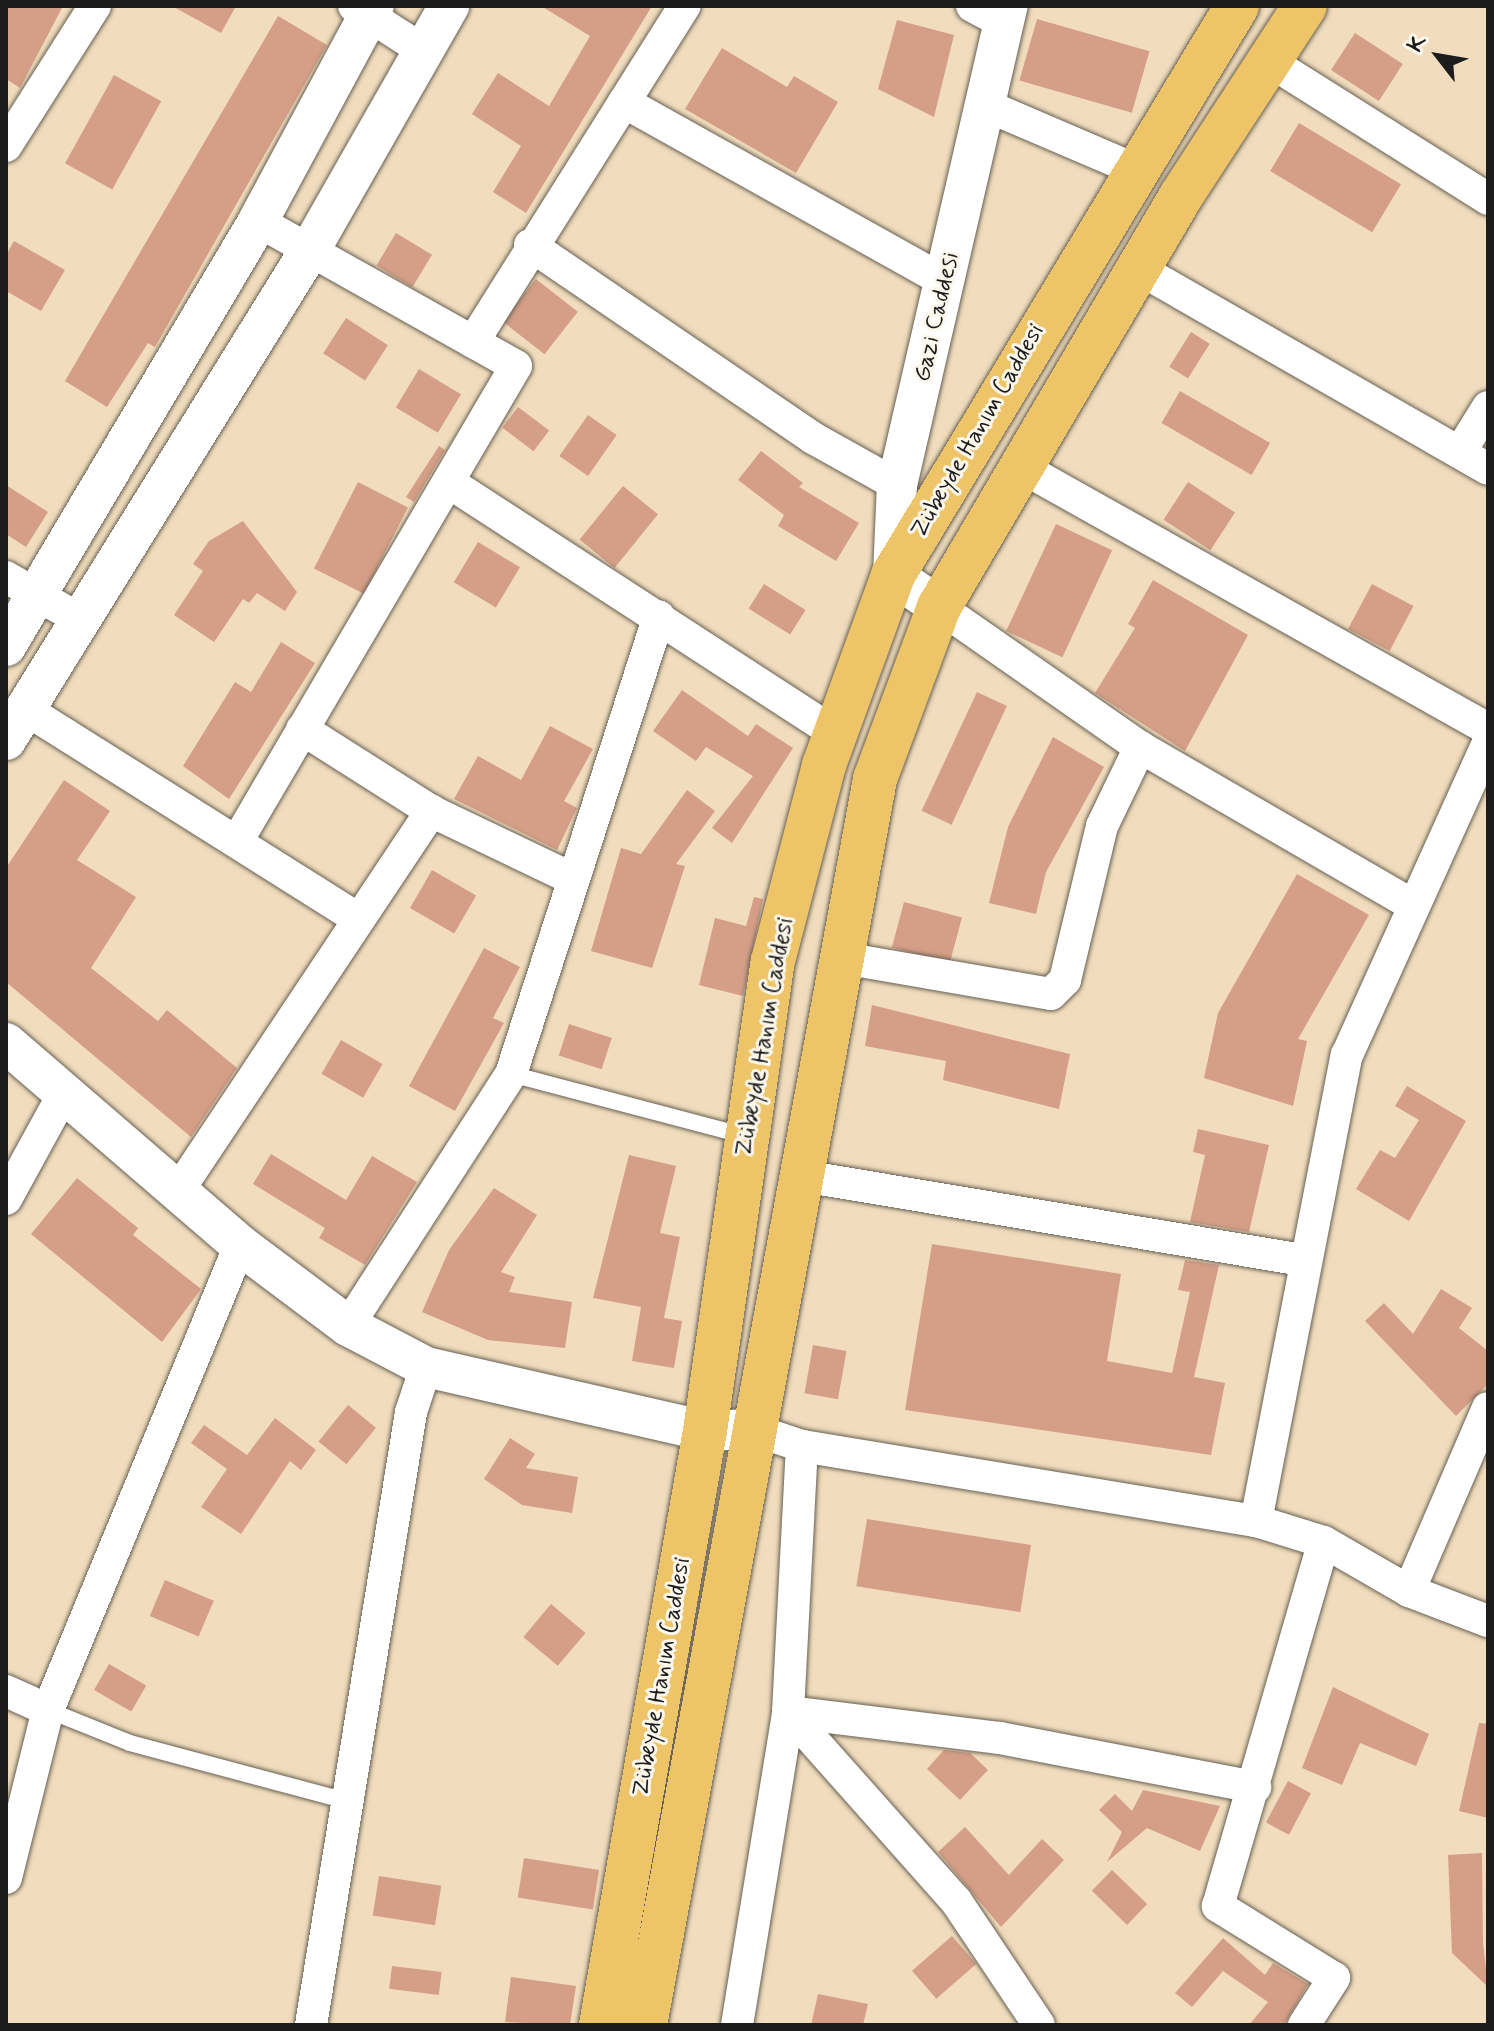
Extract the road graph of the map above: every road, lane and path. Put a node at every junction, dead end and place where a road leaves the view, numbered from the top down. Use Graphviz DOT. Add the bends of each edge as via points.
graph roads {
  1 [pos="95,6"];
  2 [pos="449,6"];
  3 [pos="685,6"];
  4 [pos="1237,6"];
  5 [pos="1305,6"];
  6 [pos="366,9"];
  7 [pos="995,12"];
  8 [pos="424,51"];
  9 [pos="1269,61"];
  10 [pos="624,102"];
  11 [pos="985,105"];
  12 [pos="6,146"];
  13 [pos="1132,168"];
  14 [pos="1488,199"];
  15 [pos="258,221"];
  16 [pos="530,245"];
  17 [pos="311,248"];
  18 [pos="1139,269"];
  19 [pos="946,282"];
  20 [pos="473,342"];
  21 [pos="1488,407"];
  22 [pos="1460,452"];
  23 [pos="1021,467"];
  24 [pos="1488,469"];
  25 [pos="453,485"];
  26 [pos="897,485"];
  27 [pos="893,575"];
  28 [pos="21,587"];
  29 [pos="939,607"];
  30 [pos="659,616"];
  31 [pos="79,619"];
  32 [pos="6,646"];
  33 [pos="15,725"];
  34 [pos="302,729"];
  35 [pos="1488,729"];
  36 [pos="835,733"];
  37 [pos="1488,742"];
  38 [pos="1140,747"];
  39 [pos="431,811"];
  40 [pos="239,838"];
  41 [pos="569,877"];
  42 [pos="1413,905"];
  43 [pos="358,919"];
  44 [pos="837,957"];
  45 [pos="6,1043"];
  46 [pos="511,1074"];
  47 [pos="64,1093"];
  48 [pos="747,1137"];
  49 [pos="797,1175"];
  50 [pos="178,1191"];
  51 [pos="6,1199"];
  52 [pos="240,1245"];
  53 [pos="1302,1260"];
  54 [pos="348,1326"];
  55 [pos="426,1367"];
  56 [pos="1488,1408"];
  57 [pos="751,1429"];
  58 [pos="705,1431"];
  59 [pos="802,1446"];
  60 [pos="1256,1521"];
  61 [pos="1324,1542"];
  62 [pos="1409,1591"];
  63 [pos="1488,1621"];
  64 [pos="6,1691"];
  65 [pos="48,1710"];
  66 [pos="788,1712"];
  67 [pos="1255,1787"];
  68 [pos="352,1802"];
  69 [pos="6,1878"];
  70 [pos="311,2025"];
  71 [pos="601,2025"];
  72 [pos="645,2025"];
  73 [pos="737,2025"];
  74 [pos="1039,2025"];
  75 [pos="1304,2025"];
  1 -- 12 [label="street"];
  2 -- 8 [label="street"];
  3 -- 10 [label="street"];
  4 -- 13 [label="main road, Zübeyde Hanım Caddesi"];
  5 -- 9 [label="main road"];
  6 -- 8 [label="street"];
  6 -- 15 [label="street"];
  7 -- 11 [label="street, Gazi Caddesi"];
  8 -- 17 [label="street"];
  9 -- 14 [label="street"];
  9 -- 18 [label="main road"];
  10 -- 16 [label="street"];
  10 -- 19 [label="street"];
  11 -- 13 [label="street"];
  11 -- 19 [label="street, Gazi Caddesi"];
  13 -- 27 [label="main road, Zübeyde Hanım Caddesi"];
  15 -- 17 [label="street"];
  15 -- 28 [label="street"];
  16 -- 20 [label="street"];
  16 -- 26 [label="street" via="813,438"];
  17 -- 20 [label="street"];
  17 -- 31 [label="street"];
  18 -- 22 [label="street"];
  18 -- 23 [label="main road"];
  19 -- 26 [label="street, Gazi Caddesi"];
  20 -- 25 [label="street" via="516,366"];
  21 -- 22 [label="street"];
  22 -- 24 [label="street"];
  23 -- 29 [label="main road"];
  23 -- 35 [label="street"];
  25 -- 30 [label="street"];
  25 -- 34 [label="street"];
  26 -- 27 [label="street, Gazi Caddesi"];
  27 -- 29 [label="street"];
  27 -- 36 [label="main road, Zübeyde Hanım Caddesi"];
  28 -- 31 [label="street"];
  28 -- 32 [label="street"];
  29 -- 38 [label="street"];
  29 -- 44 [label="main road" via="875,779"];
  30 -- 36 [label="street"];
  30 -- 41 [label="street"];
  31 -- 33 [label="street"];
  33 -- 40 [label="street"];
  34 -- 39 [label="street"];
  34 -- 40 [label="street"];
  36 -- 48 [label="main road, Zübeyde Hanım Caddesi" via="773,961"];
  37 -- 42 [label="street"];
  38 -- 42 [label="street"];
  38 -- 44 [label="street" via="1102,826 1065,980 1051,994"];
  39 -- 41 [label="street"];
  39 -- 43 [label="street"];
  40 -- 43 [label="street"];
  41 -- 46 [label="street"];
  42 -- 53 [label="street" via="1347,1055"];
  43 -- 50 [label="street"];
  44 -- 49 [label="main road"];
  45 -- 47 [label="street"];
  46 -- 48 [label="lane"];
  46 -- 54 [label="street"];
  47 -- 50 [label="street"];
  47 -- 51 [label="street"];
  48 -- 58 [label="main road, Zübeyde Hanım Caddesi"];
  49 -- 53 [label="street"];
  49 -- 57 [label="main road"];
  50 -- 52 [label="street"];
  52 -- 54 [label="street"];
  52 -- 65 [label="street"];
  53 -- 60 [label="street"];
  54 -- 55 [label="street"];
  55 -- 58 [label="street"];
  55 -- 68 [label="street" via="411,1412"];
  56 -- 62 [label="street"];
  57 -- 58 [label="street"];
  57 -- 59 [label="street"];
  57 -- 72 [label="main road"];
  58 -- 71 [label="main road, Zübeyde Hanım Caddesi"];
  59 -- 60 [label="street"];
  59 -- 66 [label="street"];
  60 -- 61 [label="street"];
  61 -- 62 [label="street"];
  61 -- 67 [label="street"];
  62 -- 63 [label="street"];
  64 -- 65 [label="street"];
  65 -- 68 [label="lane" via="130,1743"];
  65 -- 69 [label="street"];
  66 -- 67 [label="street" via="1000,1738"];
  66 -- 73 [label="street"];
  66 -- 74 [label="street" via="956,1901"];
  67 -- 75 [label="street" via="1218,1906 1334,1978"];
  68 -- 70 [label="street"];
}
